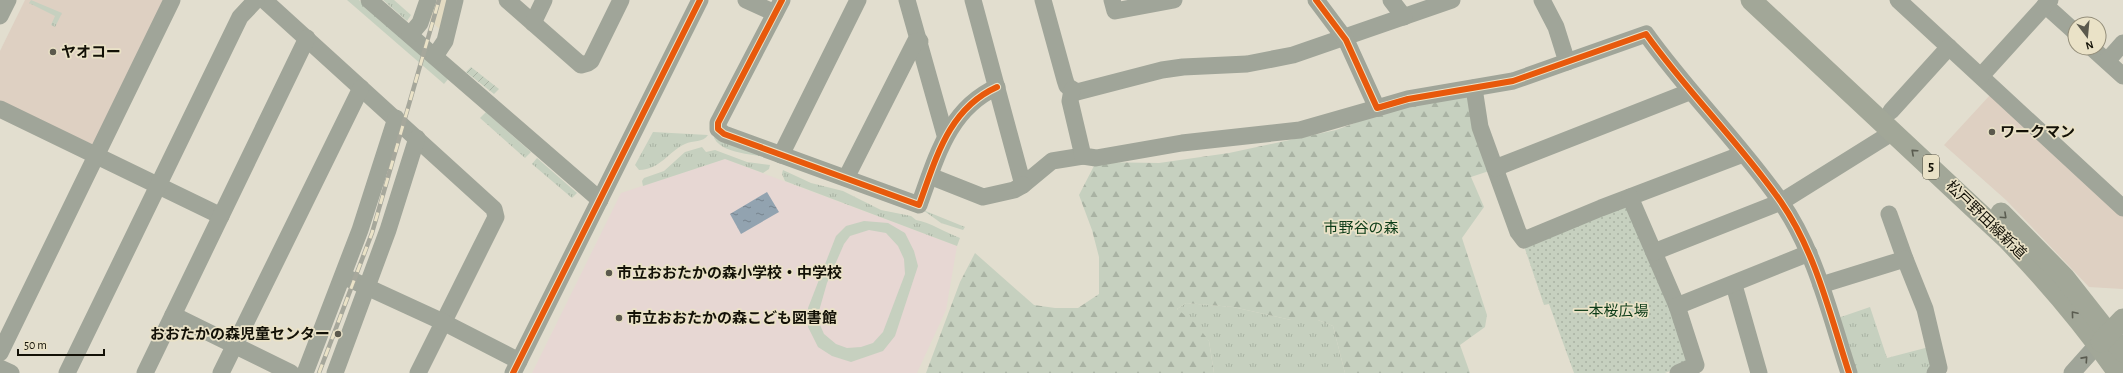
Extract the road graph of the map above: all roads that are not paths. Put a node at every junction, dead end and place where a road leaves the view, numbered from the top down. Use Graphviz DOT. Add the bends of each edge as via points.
graph roads {
  1 [pos="8,0"];
  2 [pos="172,0"];
  3 [pos="256,0"];
  4 [pos="264,0"];
  5 [pos="369,0"];
  6 [pos="428,0"];
  7 [pos="454,0"];
  8 [pos="507,0"];
  9 [pos="544,0"];
  10 [pos="620,0"];
  11 [pos="700,0"];
  12 [pos="746,0"];
  13 [pos="858,0"];
  14 [pos="907,0"];
  15 [pos="973,0"];
  16 [pos="1043,0"];
  17 [pos="1112,0"];
  18 [pos="1174,0"];
  19 [pos="1316,0"];
  20 [pos="1391,0"];
  21 [pos="1452,0"];
  22 [pos="1542,0"];
  23 [pos="1751,0"];
  24 [pos="1769,0"];
  25 [pos="2048,2"];
  26 [pos="1908,3"];
  27 [pos="778,7"];
  28 [pos="0,16"];
  29 [pos="1404,17"];
  30 [pos="532,22"];
  31 [pos="2067,23"];
  32 [pos="410,35"];
  33 [pos="307,38"];
  34 [pos="1344,38"];
  35 [pos="920,40"];
  36 [pos="2123,43"];
  37 [pos="1949,47"];
  38 [pos="435,56"];
  39 [pos="2101,56"];
  40 [pos="2106,61"];
  41 [pos="1567,62"];
  42 [pos="1981,76"];
  43 [pos="2123,76"];
  44 [pos="996,87"];
  45 [pos="361,88"];
  46 [pos="1474,88"];
  47 [pos="1072,90"];
  48 [pos="1689,92"];
  49 [pos="1377,108"];
  50 [pos="0,109"];
  51 [pos="1891,112"];
  52 [pos="396,118"];
  53 [pos="1893,132"];
  54 [pos="945,135"];
  55 [pos="417,138"];
  56 [pos="780,154"];
  57 [pos="1743,154"];
  58 [pos="97,156"];
  59 [pos="1083,156"];
  60 [pos="1495,168"];
  61 [pos="930,176"];
  62 [pos="846,178"];
  63 [pos="1023,185"];
  64 [pos="158,186"];
  65 [pos="1630,197"];
  66 [pos="600,200"];
  67 [pos="1781,202"];
  68 [pos="2123,208"];
  69 [pos="1889,214"];
  70 [pos="220,216"];
  71 [pos="1654,252"];
  72 [pos="1809,253"];
  73 [pos="1905,259"];
  74 [pos="343,276"];
  75 [pos="1734,285"];
  76 [pos="1821,285"];
  77 [pos="368,286"];
  78 [pos="1677,306"];
  79 [pos="173,316"];
  80 [pos="444,322"];
  81 [pos="2110,332"];
  82 [pos="235,346"];
  83 [pos="0,353"];
  84 [pos="2117,360"];
  85 [pos="516,367"];
  86 [pos="0,368"];
  87 [pos="11,373"];
  88 [pos="67,373"];
  89 [pos="145,373"];
  90 [pos="221,373"];
  91 [pos="290,373"];
  92 [pos="305,373"];
  93 [pos="335,373"];
  94 [pos="418,373"];
  95 [pos="1678,373"];
  96 [pos="1759,373"];
  97 [pos="1849,373"];
  98 [pos="1934,373"];
  99 [pos="2072,373"];
  1 -- 28 [label="street"];
  2 -- 58 [label="street"];
  3 -- 64 [label="street" via="240,17"];
  4 -- 33 [label="street"];
  5 -- 32 [label="street"];
  6 -- 32 [label="street" via="420,23"];
  7 -- 38 [label="street" via="445,40"];
  8 -- 30 [label="street"];
  9 -- 30 [label="street"];
  10 -- 30 [label="street" via="591,61 584,65 577,62"];
  11 -- 66 [label="street"];
  12 -- 27 [label="street"];
  13 -- 56 [label="street"];
  14 -- 35 [label="street"];
  15 -- 44 [label="street"];
  16 -- 47 [label="street" via="1065,80"];
  17 -- 18 [label="street" via="1115,11"];
  19 -- 34 [label="street"];
  20 -- 29 [label="street"];
  21 -- 29 [label="street"];
  22 -- 41 [label="street" via="1556,27"];
  23 -- 53 [label="main road, 松戸野田線新道 / 5"];
  24 -- 51 [label="main road, 松戸野田線新道 / 5"];
  25 -- 31 [label="street"];
  25 -- 42 [label="street"];
  26 -- 37 [label="street"];
  27 -- 56 [label="street" via="717,126 724,134"];
  29 -- 34 [label="street"];
  32 -- 38 [label="street"];
  33 -- 45 [label="street"];
  33 -- 70 [label="street"];
  34 -- 47 [label="street" via="1274,60 1176,68 1084,91"];
  34 -- 49 [label="street"];
  35 -- 54 [label="street"];
  35 -- 62 [label="street" via="915,42"];
  36 -- 40 [label="street"];
  37 -- 42 [label="street"];
  37 -- 51 [label="street"];
  38 -- 66 [label="street"];
  39 -- 40 [label="street"];
  40 -- 43 [label="street"];
  41 -- 46 [label="street" via="1514,81"];
  41 -- 48 [label="street" via="1646,34"];
  42 -- 68 [label="street"];
  44 -- 54 [label="street" via="962,112"];
  44 -- 63 [label="street"];
  45 -- 52 [label="street"];
  45 -- 82 [label="street"];
  46 -- 49 [label="street" via="1408,99"];
  46 -- 60 [label="street" via="1480,127"];
  47 -- 59 [label="street" via="1070,102"];
  48 -- 57 [label="street"];
  48 -- 60 [label="street"];
  49 -- 59 [label="street" via="1300,130 1182,143 1096,158"];
  50 -- 58 [label="street"];
  51 -- 81 [label="main road, 松戸野田線新道 / 5, one-way" via="2028,238"];
  52 -- 55 [label="street"];
  52 -- 74 [label="street"];
  53 -- 67 [label="street"];
  81 -- 53 [label="main road, 松戸野田線新道 / 5, one-way" via="2037,270"];
  54 -- 61 [label="street"];
  55 -- 77 [label="street"];
  55 -- 80 [label="street" via="496,213"];
  56 -- 62 [label="street"];
  57 -- 65 [label="street"];
  57 -- 67 [label="street"];
  58 -- 64 [label="street"];
  58 -- 83 [label="street"];
  59 -- 63 [label="street" via="1052,161"];
  60 -- 65 [label="street" via="1518,232 1524,240"];
  61 -- 62 [label="street" via="919,205"];
  61 -- 63 [label="street" via="983,197 1014,190"];
  64 -- 70 [label="street"];
  64 -- 88 [label="street"];
  65 -- 71 [label="street"];
  66 -- 85 [label="street"];
  67 -- 71 [label="street"];
  67 -- 72 [label="street"];
  69 -- 73 [label="street"];
  70 -- 79 [label="street"];
  71 -- 78 [label="street"];
  72 -- 75 [label="street"];
  72 -- 76 [label="street"];
  73 -- 76 [label="street"];
  73 -- 98 [label="street" via="1930,325 1939,368"];
  74 -- 77 [label="street"];
  74 -- 92 [label="street"];
  75 -- 78 [label="street"];
  75 -- 96 [label="street"];
  76 -- 97 [label="street"];
  77 -- 80 [label="street"];
  77 -- 93 [label="street"];
  78 -- 95 [label="street" via="1696,365"];
  79 -- 82 [label="street"];
  79 -- 89 [label="street"];
  80 -- 85 [label="street"];
  80 -- 94 [label="street"];
  81 -- 84 [label="main road, 松戸野田線新道 / 5"];
  99 -- 81 [label="street, one-way"];
  82 -- 90 [label="street"];
  82 -- 91 [label="street"];
  86 -- 87 [label="street"];
}
